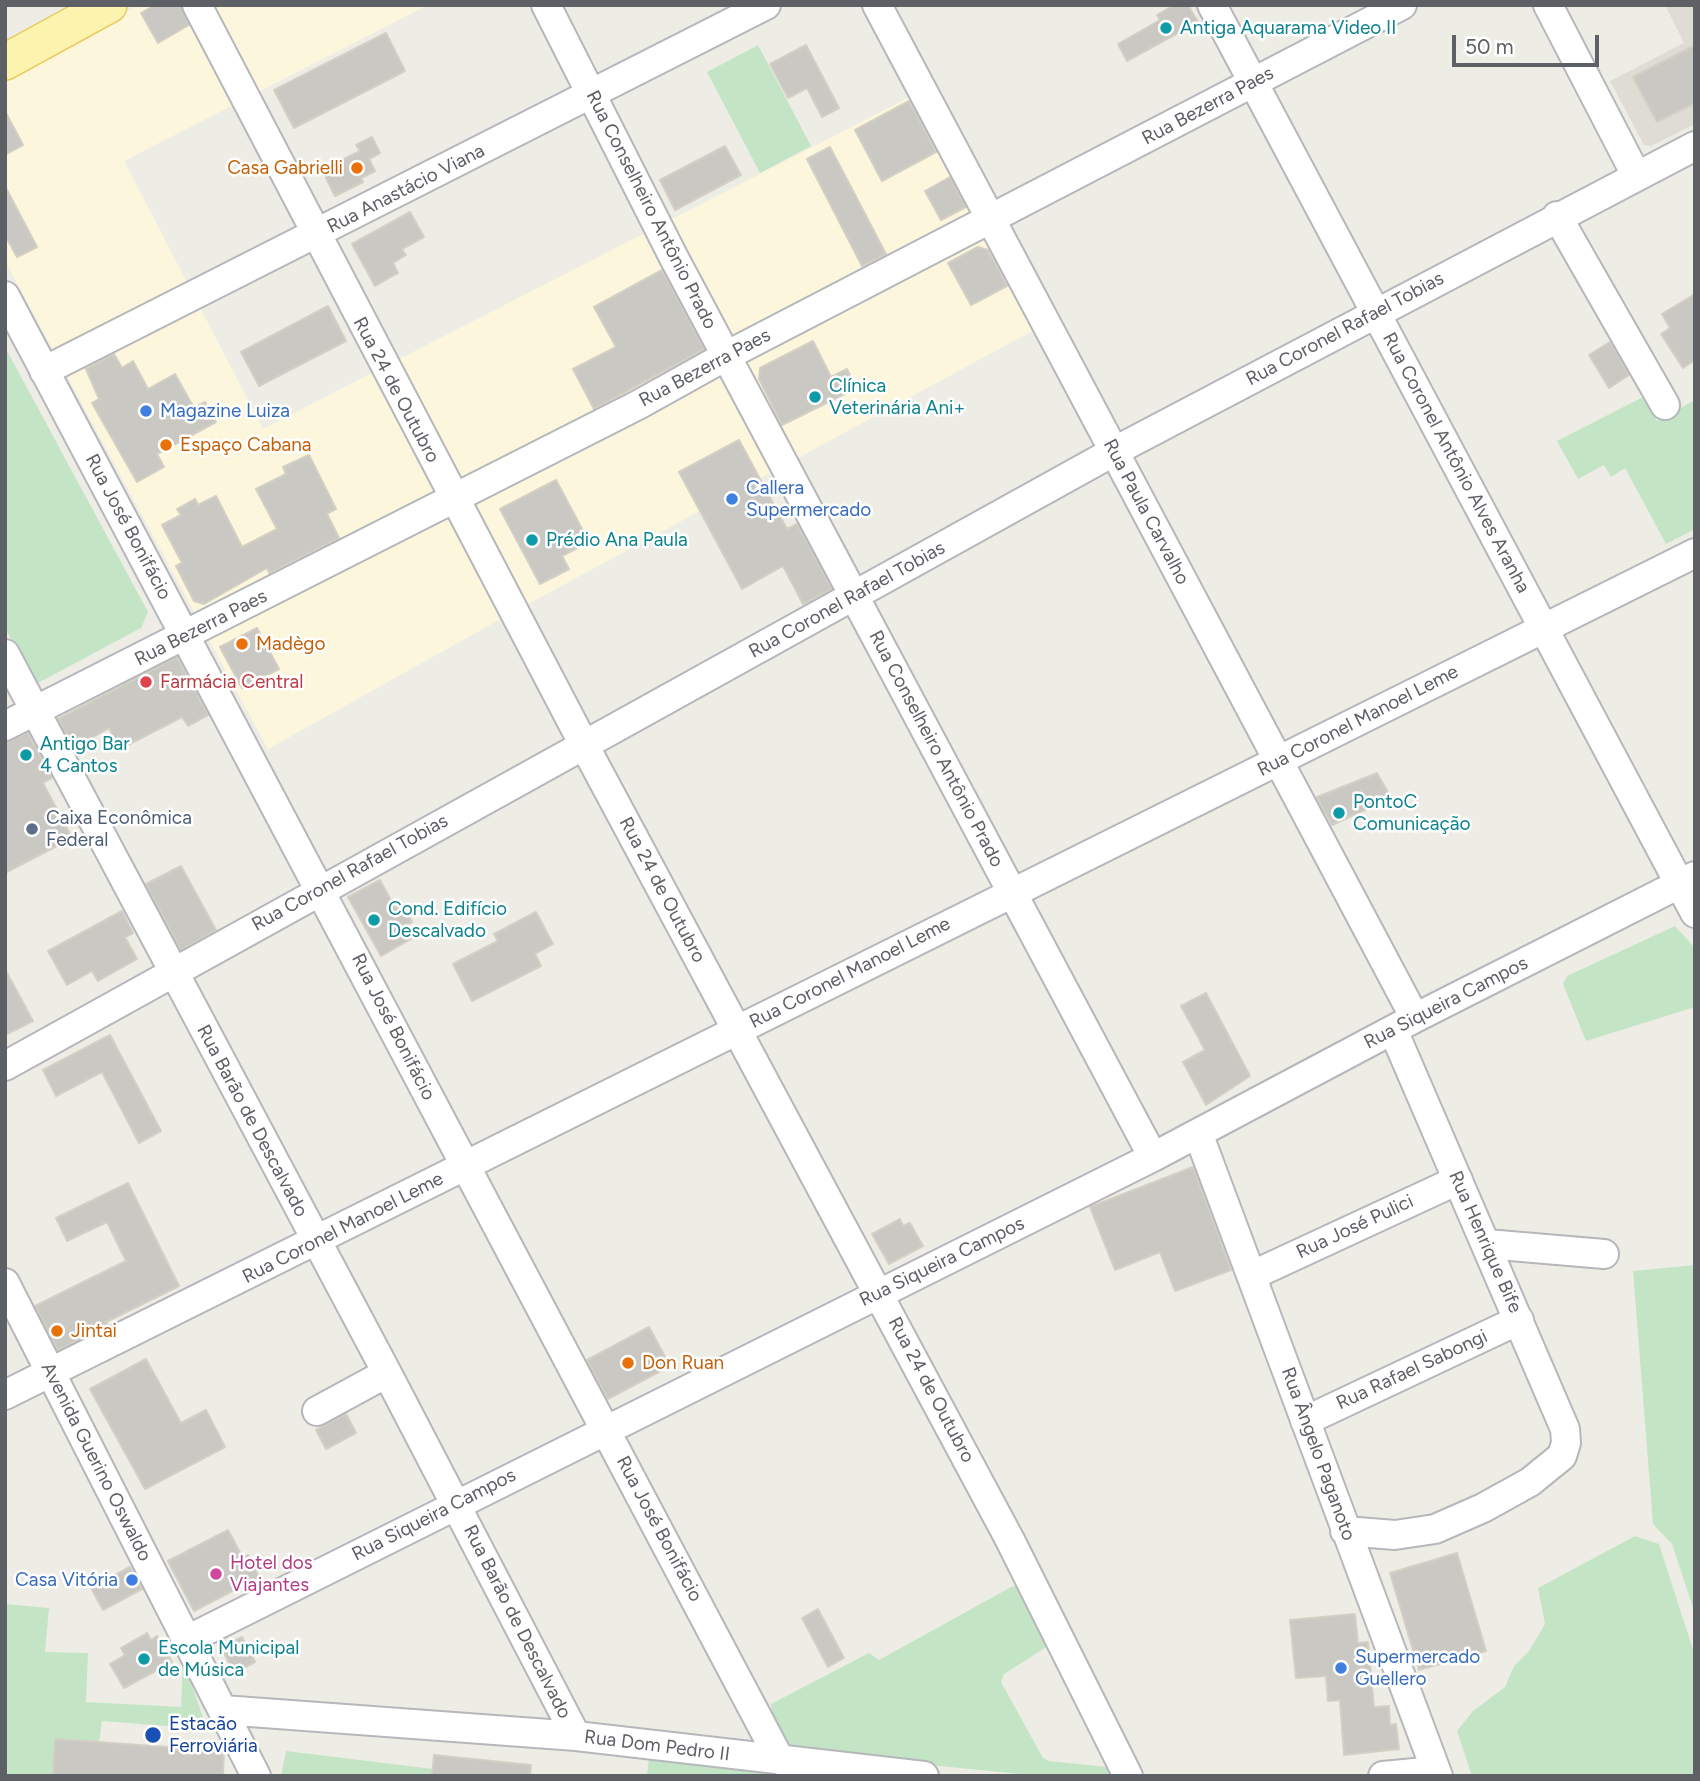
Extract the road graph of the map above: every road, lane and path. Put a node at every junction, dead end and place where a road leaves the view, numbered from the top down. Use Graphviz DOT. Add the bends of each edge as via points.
graph roads {
  1 [pos="108,5"];
  2 [pos="197,5"];
  3 [pos="546,5"];
  4 [pos="766,5"];
  5 [pos="877,5"];
  6 [pos="1212,5"];
  7 [pos="1402,5"];
  8 [pos="1548,5"];
  9 [pos="5,62"];
  10 [pos="1253,83"];
  11 [pos="593,95"];
  12 [pos="1695,146"];
  13 [pos="1636,175"];
  14 [pos="1558,216"];
  15 [pos="991,220"];
  16 [pos="314,235"];
  17 [pos="5,296"];
  18 [pos="1377,311"];
  19 [pos="726,356"];
  20 [pos="44,371"];
  21 [pos="1665,405"];
  22 [pos="1114,453"];
  23 [pos="453,498"];
  24 [pos="1695,553"];
  25 [pos="855,596"];
  26 [pos="1544,628"];
  27 [pos="187,636"];
  28 [pos="5,654"];
  29 [pos="36,710"];
  30 [pos="5,726"];
  31 [pos="583,743"];
  32 [pos="1280,761"];
  33 [pos="1689,884"];
  34 [pos="321,888"];
  35 [pos="1011,891"];
  36 [pos="1695,913"];
  37 [pos="174,971"];
  38 [pos="1404,1024"];
  39 [pos="737,1030"];
  40 [pos="5,1066"];
  41 [pos="1198,1133"];
  42 [pos="1153,1157"];
  43 [pos="465,1166"];
  44 [pos="1458,1180"];
  45 [pos="316,1242"];
  46 [pos="1487,1244"];
  47 [pos="1604,1254"];
  48 [pos="1253,1275"];
  49 [pos="5,1283"];
  50 [pos="880,1293"];
  51 [pos="1519,1320"];
  52 [pos="51,1373"];
  53 [pos="387,1373"];
  54 [pos="5,1395"];
  55 [pos="317,1411"];
  56 [pos="1305,1421"];
  57 [pos="606,1429"];
  58 [pos="456,1504"];
  59 [pos="1345,1531"];
  60 [pos="185,1641"];
  61 [pos="223,1710"];
  62 [pos="576,1736"];
  63 [pos="780,1760"];
  64 [pos="1437,1773"];
  65 [pos="256,1776"];
  66 [pos="924,1776"];
  67 [pos="1128,1776"];
  68 [pos="1383,1776"];
  1 -- 9 [label="main road"];
  2 -- 16 [label="street, Rua 24 de Outubro"];
  3 -- 11 [label="street, Rua Conselheiro Antônio Prado"];
  4 -- 11 [label="street, Rua Anastácio Viana"];
  5 -- 15 [label="street, Rua Paula Carvalho"];
  6 -- 10 [label="street, Rua Coronel Antônio Alves Aranha"];
  7 -- 10 [label="street, Rua Bezerra Paes"];
  8 -- 13 [label="street"];
  10 -- 15 [label="street, Rua Bezerra Paes"];
  10 -- 18 [label="street, Rua Coronel Antônio Alves Aranha"];
  11 -- 16 [label="street, Rua Anastácio Viana"];
  11 -- 19 [label="street, Rua Conselheiro Antônio Prado"];
  12 -- 13 [label="street, Rua Coronel Rafael Tobias"];
  13 -- 14 [label="street, Rua Coronel Rafael Tobias"];
  14 -- 18 [label="street, Rua Coronel Rafael Tobias"];
  14 -- 21 [label="street"];
  15 -- 19 [label="street, Rua Bezerra Paes"];
  15 -- 22 [label="street, Rua Paula Carvalho"];
  16 -- 20 [label="street, Rua Anastácio Viana"];
  16 -- 23 [label="street, Rua 24 de Outubro"];
  17 -- 20 [label="street, Rua José Bonifácio"];
  18 -- 22 [label="street, Rua Coronel Rafael Tobias"];
  18 -- 26 [label="street, Rua Coronel Antônio Alves Aranha"];
  19 -- 23 [label="street, Rua Bezerra Paes"];
  19 -- 25 [label="street, Rua Conselheiro Antônio Prado"];
  20 -- 27 [label="street, Rua José Bonifácio"];
  22 -- 25 [label="street, Rua Coronel Rafael Tobias"];
  22 -- 32 [label="street, Rua Paula Carvalho"];
  23 -- 27 [label="street, Rua Bezerra Paes"];
  23 -- 31 [label="street, Rua 24 de Outubro"];
  24 -- 26 [label="street, Rua Coronel Manoel Leme"];
  25 -- 31 [label="street, Rua Coronel Rafael Tobias"];
  25 -- 35 [label="street, Rua Conselheiro Antônio Prado"];
  26 -- 32 [label="street, Rua Coronel Manoel Leme"];
  26 -- 33 [label="street, Rua Coronel Antônio Alves Aranha"];
  27 -- 29 [label="street, Rua Bezerra Paes"];
  27 -- 34 [label="street, Rua José Bonifácio"];
  28 -- 29 [label="street, Rua Barão de Descalvado"];
  29 -- 30 [label="street, Rua Bezerra Paes"];
  29 -- 37 [label="street, Rua Barão de Descalvado"];
  31 -- 34 [label="street, Rua Coronel Rafael Tobias"];
  31 -- 39 [label="street, Rua 24 de Outubro"];
  32 -- 35 [label="street, Rua Coronel Manoel Leme"];
  32 -- 38 [label="street, Rua Paula Carvalho"];
  33 -- 36 [label="street, Rua Coronel Antônio Alves Aranha"];
  33 -- 38 [label="street, Rua Siqueira Campos"];
  34 -- 37 [label="street, Rua Coronel Rafael Tobias"];
  34 -- 43 [label="street, Rua José Bonifácio"];
  35 -- 39 [label="street, Rua Coronel Manoel Leme"];
  35 -- 42 [label="street, Rua Conselheiro Antônio Prado"];
  37 -- 40 [label="street, Rua Coronel Rafael Tobias"];
  37 -- 45 [label="street, Rua Barão de Descalvado"];
  38 -- 41 [label="street, Rua Siqueira Campos"];
  38 -- 44 [label="street, Rua Henrique Bife"];
  39 -- 43 [label="street, Rua Coronel Manoel Leme"];
  39 -- 50 [label="street, Rua 24 de Outubro"];
  41 -- 42 [label="street, Rua Siqueira Campos"];
  41 -- 48 [label="street, Rua Ângelo Paganoto"];
  42 -- 50 [label="street, Rua Siqueira Campos"];
  43 -- 45 [label="street, Rua Coronel Manoel Leme"];
  43 -- 57 [label="street, Rua José Bonifácio"];
  44 -- 46 [label="street, Rua Henrique Bife"];
  44 -- 48 [label="street, Rua José Pulici"];
  45 -- 52 [label="street, Rua Coronel Manoel Leme"];
  45 -- 53 [label="street, Rua Barão de Descalvado"];
  46 -- 47 [label="street"];
  46 -- 51 [label="street, Rua Henrique Bife"];
  48 -- 56 [label="street, Rua Ângelo Paganoto"];
  49 -- 52 [label="street, Avenida Guerino Oswaldo"];
  50 -- 57 [label="street, Rua Siqueira Campos"];
  50 -- 67 [label="street, Rua 24 de Outubro"];
  51 -- 56 [label="street, Rua Rafael Sabongi"];
  51 -- 59 [label="street, Rua Henrique Bife" via="1565,1429 1562,1456 1530,1482 1435,1529 1395,1535"];
  52 -- 54 [label="street, Rua Coronel Manoel Leme"];
  52 -- 60 [label="street, Avenida Guerino Oswaldo"];
  53 -- 55 [label="street"];
  53 -- 58 [label="street, Rua Barão de Descalvado"];
  56 -- 59 [label="street, Rua Ângelo Paganoto"];
  57 -- 58 [label="street, Rua Siqueira Campos"];
  57 -- 63 [label="street, Rua José Bonifácio"];
  58 -- 60 [label="street, Rua Siqueira Campos"];
  58 -- 62 [label="street, Rua Barão de Descalvado"];
  59 -- 64 [label="street, Rua Ângelo Paganoto"];
  60 -- 61 [label="street, Avenida Guerino Oswaldo"];
  61 -- 62 [label="street, Rua Dom Pedro II"];
  61 -- 65 [label="street, Avenida Guerino Oswaldo"];
  62 -- 63 [label="street, Rua Dom Pedro II"];
  63 -- 66 [label="street, Rua Dom Pedro II"];
  64 -- 68 [label="street"];
}
